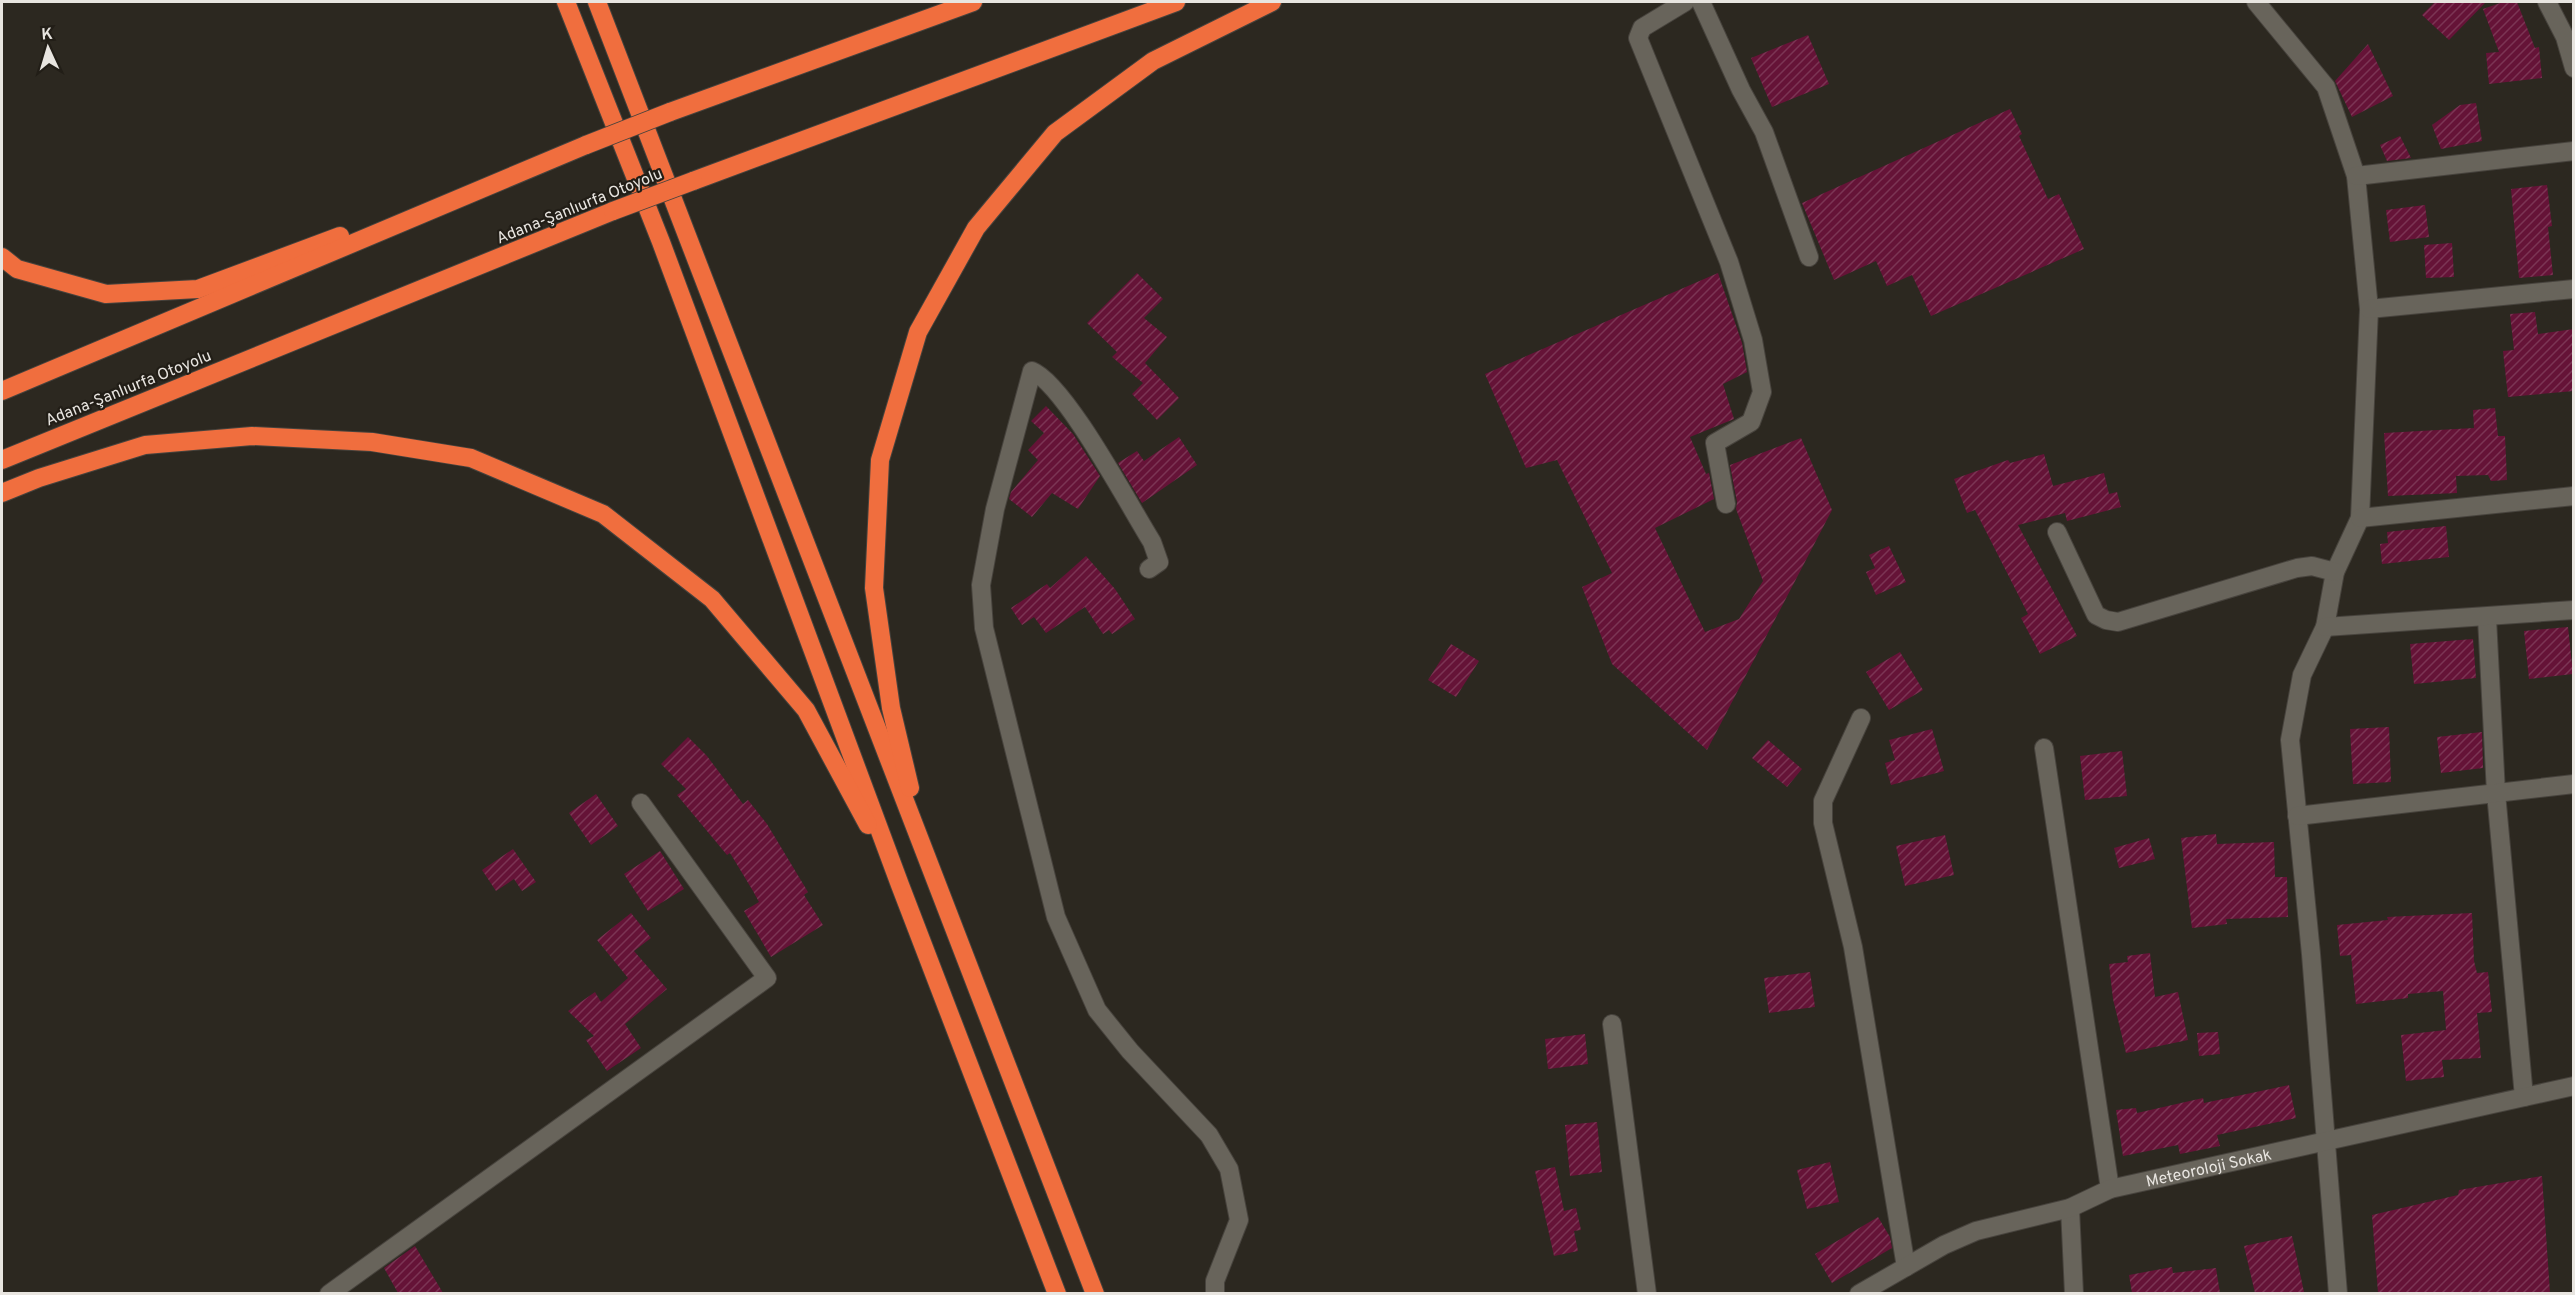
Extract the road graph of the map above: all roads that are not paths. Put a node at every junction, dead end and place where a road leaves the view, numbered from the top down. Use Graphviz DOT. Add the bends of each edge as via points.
graph roads {
  1 [pos="566,2"];
  2 [pos="597,2"];
  3 [pos="973,2"];
  4 [pos="1176,2"];
  5 [pos="1272,2"];
  6 [pos="1685,2"];
  7 [pos="1701,2"];
  8 [pos="2256,2"];
  9 [pos="2547,2"];
  10 [pos="2574,68"];
  11 [pos="586,145"];
  12 [pos="2574,151"];
  13 [pos="2356,176"];
  14 [pos="2,257"];
  15 [pos="1809,257"];
  16 [pos="2574,289"];
  17 [pos="2369,309"];
  18 [pos="2,391"];
  19 [pos="2,460"];
  20 [pos="2,493"];
  21 [pos="2574,496"];
  22 [pos="1726,504"];
  23 [pos="2360,518"];
  24 [pos="2057,532"];
  25 [pos="1149,569"];
  26 [pos="2335,572"];
  27 [pos="2574,610"];
  28 [pos="2487,618"];
  29 [pos="2325,627"];
  30 [pos="1861,718"];
  31 [pos="2043,748"];
  32 [pos="2574,784"];
  33 [pos="2496,794"];
  34 [pos="641,803"];
  35 [pos="2297,816"];
  36 [pos="927,860"];
  37 [pos="900,885"];
  38 [pos="1612,1024"];
  39 [pos="2574,1086"];
  40 [pos="2524,1097"];
  41 [pos="2324,1142"];
  42 [pos="2110,1189"];
  43 [pos="2070,1208"];
  44 [pos="1906,1267"];
  45 [pos="329,1293"];
  46 [pos="1057,1293"];
  47 [pos="1095,1293"];
  48 [pos="1215,1293"];
  49 [pos="1647,1293"];
  50 [pos="1859,1293"];
  51 [pos="2074,1293"];
  52 [pos="2338,1293"];
  1 -- 37 [label="highway" via="661,242"];
  2 -- 36 [label="highway"];
  3 -- 11 [label="highway, bridge"];
  4 -- 19 [label="highway, Adana-Şanlıurfa Otoyolu, bridge" via="613,211"];
  5 -- 36 [label="highway" via="1153,61 1055,133 976,228 918,332 880,460 874,588 891,708"];
  6 -- 22 [label="street" via="1641,28 1638,38 1729,262 1753,340 1761,392 1751,422 1715,443"];
  7 -- 15 [label="street" via="1764,132"];
  8 -- 13 [label="street" via="2326,87"];
  9 -- 10 [label="street" via="2565,37"];
  11 -- 14 [label="highway" via="198,289 106,294 17,269"];
  11 -- 18 [label="highway"];
  12 -- 13 [label="street"];
  13 -- 17 [label="street"];
  16 -- 17 [label="street"];
  17 -- 23 [label="street"];
  20 -- 37 [label="highway" via="146,445 252,436 372,442 471,458 603,514 712,599 806,710"];
  21 -- 23 [label="street"];
  23 -- 26 [label="street"];
  24 -- 26 [label="street" via="2096,615 2106,620 2118,621 2297,568 2312,566"];
  25 -- 48 [label="street" via="1159,562 1152,542 1063,397 1041,374 1032,371 995,509 981,585 984,628 1056,917 1097,1010 1209,1135 1229,1169 1239,1220 1215,1281"];
  26 -- 29 [label="street"];
  27 -- 28 [label="street"];
  28 -- 29 [label="street"];
  28 -- 33 [label="street"];
  29 -- 35 [label="street" via="2302,675 2294,708 2290,740"];
  30 -- 44 [label="street" via="1823,801 1823,823 1853,947"];
  31 -- 42 [label="street"];
  32 -- 33 [label="street"];
  33 -- 35 [label="street"];
  33 -- 40 [label="street"];
  34 -- 45 [label="street" via="767,978"];
  35 -- 41 [label="street"];
  36 -- 47 [label="highway"];
  37 -- 46 [label="highway"];
  38 -- 49 [label="street"];
  39 -- 40 [label="street, Meteoroloji Sokak"];
  40 -- 41 [label="street, Meteoroloji Sokak"];
  41 -- 42 [label="street, Meteoroloji Sokak"];
  41 -- 52 [label="street"];
  42 -- 43 [label="street, Meteoroloji Sokak"];
  43 -- 44 [label="street, Meteoroloji Sokak" via="1976,1231"];
  43 -- 51 [label="street"];
  44 -- 50 [label="street, Meteoroloji Sokak"];
}
